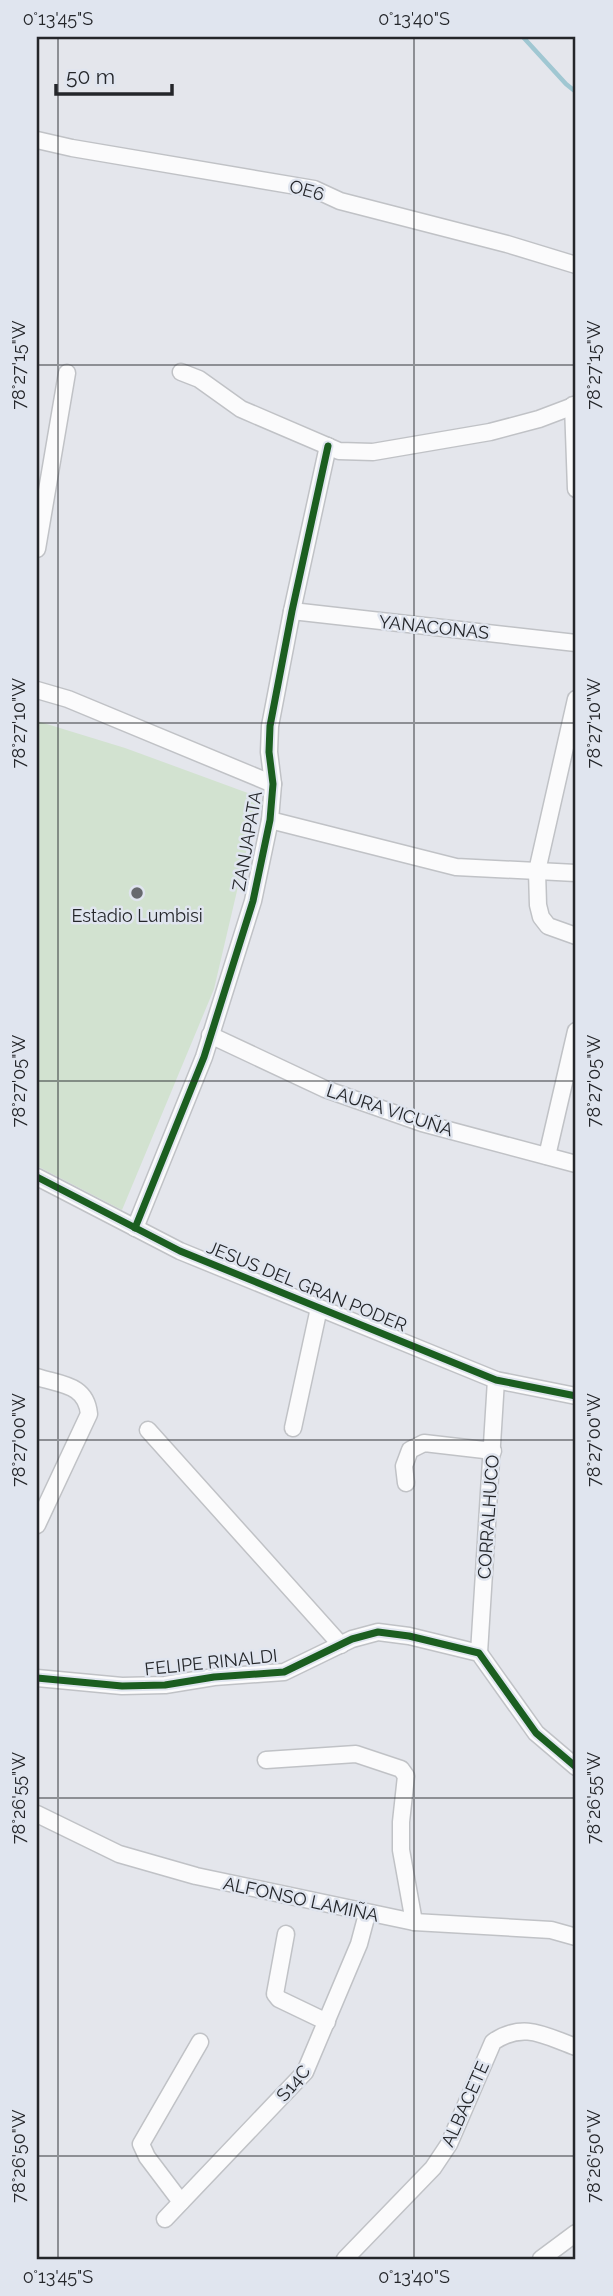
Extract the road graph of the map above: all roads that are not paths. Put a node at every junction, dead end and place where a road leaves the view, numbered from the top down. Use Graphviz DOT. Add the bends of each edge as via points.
graph roads {
  1 [pos="37,140"];
  2 [pos="574,264"];
  3 [pos="181,372"];
  4 [pos="67,373"];
  5 [pos="575,405"];
  6 [pos="328,446"];
  7 [pos="576,489"];
  8 [pos="37,549"];
  9 [pos="292,611"];
  10 [pos="576,643"];
  11 [pos="37,690"];
  12 [pos="576,699"];
  13 [pos="273,784"];
  14 [pos="270,820"];
  15 [pos="537,871"];
  16 [pos="576,873"];
  17 [pos="576,936"];
  18 [pos="576,1031"];
  19 [pos="210,1035"];
  20 [pos="547,1156"];
  21 [pos="576,1164"];
  22 [pos="37,1177"];
  23 [pos="135,1228"];
  24 [pos="319,1308"];
  25 [pos="37,1377"];
  26 [pos="496,1380"];
  27 [pos="576,1396"];
  28 [pos="293,1428"];
  29 [pos="148,1430"];
  30 [pos="493,1451"];
  31 [pos="406,1483"];
  32 [pos="37,1525"];
  33 [pos="341,1645"];
  34 [pos="479,1653"];
  35 [pos="37,1678"];
  36 [pos="266,1760"];
  37 [pos="576,1767"];
  38 [pos="37,1814"];
  39 [pos="367,1914"];
  40 [pos="414,1922"];
  41 [pos="286,1934"];
  42 [pos="576,1937"];
  43 [pos="327,2022"];
  44 [pos="200,2042"];
  45 [pos="576,2047"];
  46 [pos="181,2202"];
  47 [pos="165,2219"];
  48 [pos="576,2233"];
  49 [pos="345,2259"];
  50 [pos="541,2259"];
  1 -- 2 [label="street, OE6" via="314,189 340,201"];
  3 -- 6 [label="street" via="241,408"];
  4 -- 8 [label="street"];
  5 -- 6 [label="street" via="490,432 426,444 373,452"];
  5 -- 7 [label="street"];
  6 -- 9 [label="street, ZANJAPATA"];
  9 -- 10 [label="street, YANACONAS"];
  9 -- 13 [label="street, ZANJAPATA" via="270,726"];
  11 -- 13 [label="street"];
  12 -- 15 [label="street"];
  13 -- 14 [label="street, ZANJAPATA"];
  14 -- 15 [label="street" via="456,867"];
  14 -- 19 [label="street, ZANJAPATA" via="253,901"];
  15 -- 16 [label="street"];
  15 -- 17 [label="street" via="541,916 548,926"];
  18 -- 20 [label="street"];
  19 -- 20 [label="street, LAURA VICUÑA" via="325,1089 422,1123"];
  19 -- 23 [label="street, ZANJAPATA"];
  20 -- 21 [label="street, LAURA VICUÑA"];
  22 -- 23 [label="street, JESUS DEL GRAN PODER"];
  23 -- 24 [label="street, JESUS DEL GRAN PODER"];
  24 -- 26 [label="street, JESUS DEL GRAN PODER"];
  24 -- 28 [label="street"];
  25 -- 32 [label="street" via="79,1390 88,1400 89,1414"];
  26 -- 27 [label="street, JESUS DEL GRAN PODER"];
  26 -- 30 [label="street, CORRALHUCO"];
  29 -- 33 [label="street"];
  30 -- 31 [label="street" via="424,1443 410,1450 404,1465"];
  30 -- 34 [label="street, CORRALHUCO"];
  33 -- 34 [label="street, FELIPE RINALDI" via="378,1632"];
  33 -- 35 [label="street, FELIPE RINALDI" via="284,1672 166,1685"];
  34 -- 37 [label="street" via="536,1733"];
  36 -- 40 [label="street" via="356,1754 401,1769 406,1776 401,1850"];
  38 -- 39 [label="street, ALFONSO LAMIÑA" via="119,1854"];
  39 -- 40 [label="street, ALFONSO LAMIÑA"];
  39 -- 43 [label="street, S14C"];
  40 -- 42 [label="street, ALFONSO LAMIÑA" via="551,1930"];
  41 -- 43 [label="street" via="275,1994"];
  43 -- 46 [label="street, S14C" via="305,2072"];
  44 -- 46 [label="street" via="141,2144"];
  45 -- 49 [label="street, ALBACETE" via="520,2030 493,2042 449,2144 433,2168"];
  46 -- 47 [label="street, S14C"];
  48 -- 50 [label="street"];
}
